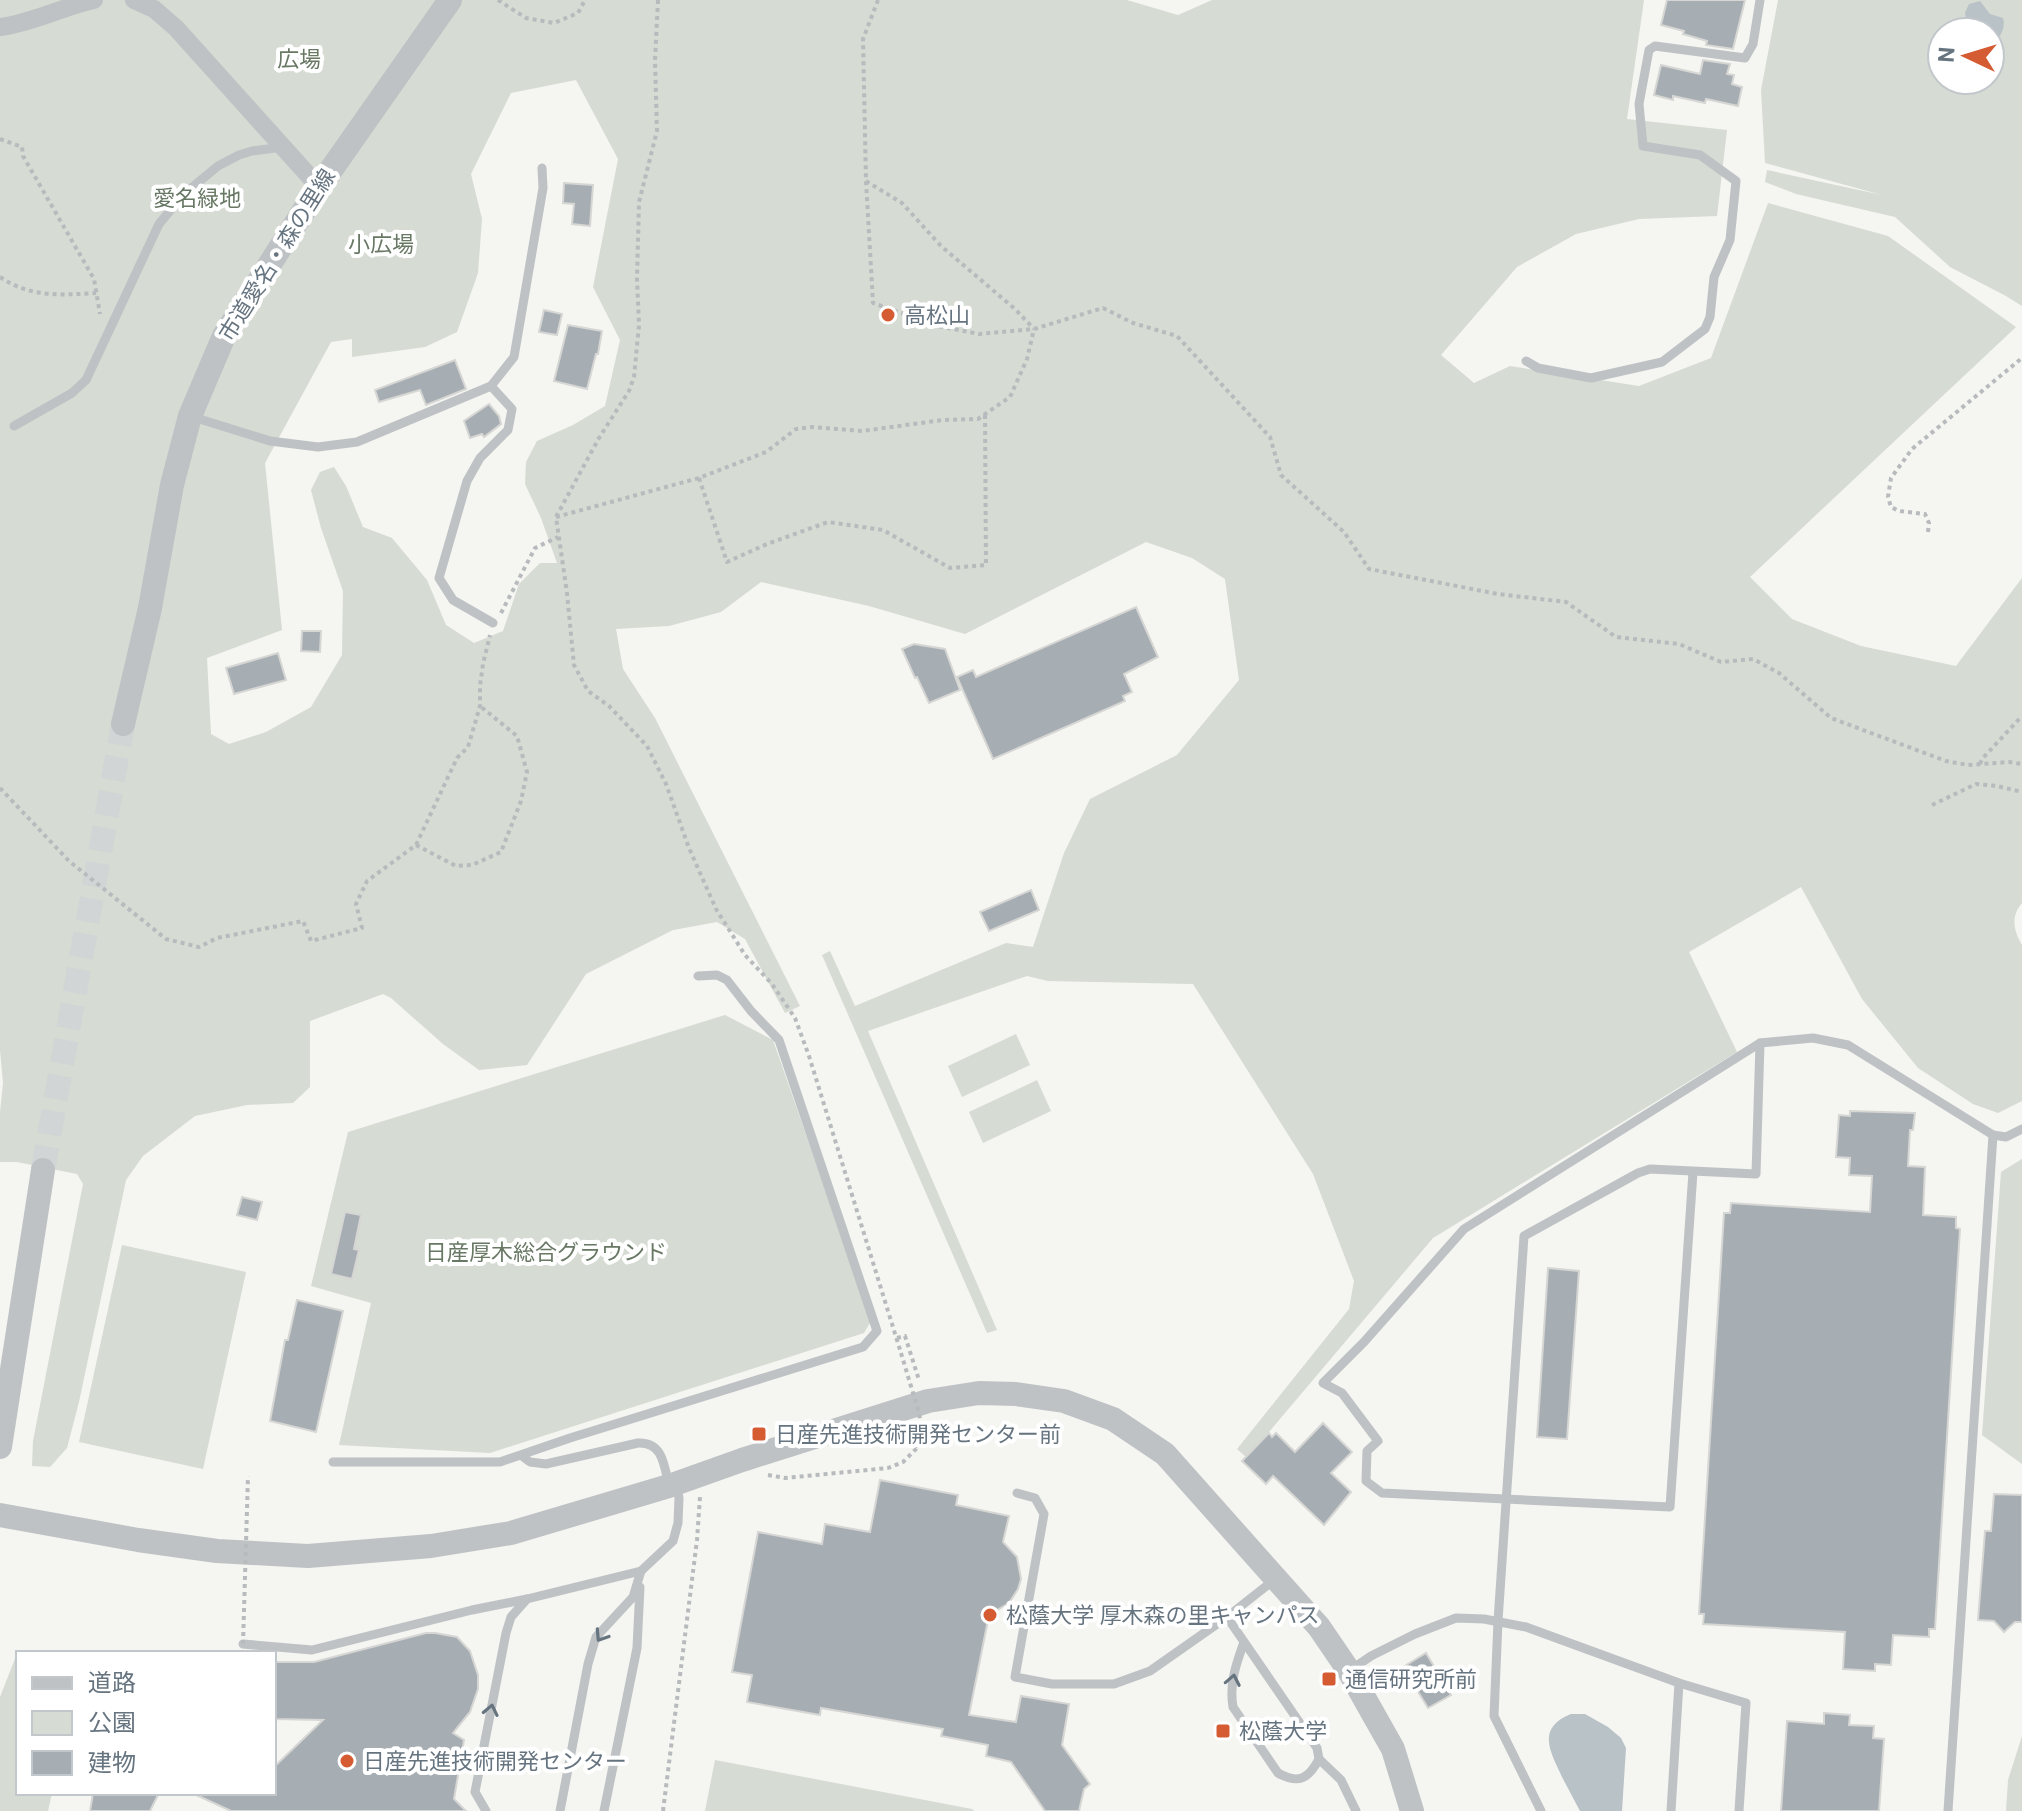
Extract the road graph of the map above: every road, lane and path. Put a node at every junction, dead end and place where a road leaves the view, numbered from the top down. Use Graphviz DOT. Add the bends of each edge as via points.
graph roads {
  1 [pos="94,0"];
  2 [pos="134,0"];
  3 [pos="450,0"];
  4 [pos="498,0"];
  5 [pos="585,0"];
  6 [pos="658,0"];
  7 [pos="878,0"];
  8 [pos="1760,0"];
  9 [pos="0,27"];
  10 [pos="0,139"];
  11 [pos="283,147"];
  12 [pos="542,168"];
  13 [pos="866,181"];
  14 [pos="319,187"];
  15 [pos="0,277"];
  16 [pos="96,293"];
  17 [pos="1034,329"];
  18 [pos="105,340"];
  19 [pos="2022,358"];
  20 [pos="1526,361"];
  21 [pos="491,386"];
  22 [pos="985,414"];
  23 [pos="190,416"];
  24 [pos="14,426"];
  25 [pos="699,478"];
  26 [pos="556,517"];
  27 [pos="1928,532"];
  28 [pos="559,536"];
  29 [pos="493,623"];
  30 [pos="480,706"];
  31 [pos="2022,716"];
  32 [pos="123,724"];
  33 [pos="1980,764"];
  34 [pos="2022,764"];
  35 [pos="0,788"];
  36 [pos="2022,792"];
  37 [pos="1932,805"];
  38 [pos="416,845"];
  39 [pos="726,924"];
  40 [pos="698,976"];
  41 [pos="1760,1043"];
  42 [pos="2022,1129"];
  43 [pos="1993,1135"];
  44 [pos="43,1170"];
  45 [pos="1693,1172"];
  46 [pos="897,1338"];
  47 [pos="901,1353"];
  48 [pos="921,1387"];
  49 [pos="0,1447"];
  50 [pos="522,1456"];
  51 [pos="333,1462"];
  52 [pos="762,1473"];
  53 [pos="248,1476"];
  54 [pos="672,1484"];
  55 [pos="699,1491"];
  56 [pos="1017,1493"];
  57 [pos="1507,1499"];
  58 [pos="0,1515"];
  59 [pos="641,1571"];
  60 [pos="1277,1578"];
  61 [pos="527,1599"];
  62 [pos="1227,1617"];
  63 [pos="1498,1621"];
  64 [pos="1244,1642"];
  65 [pos="243,1644"];
  66 [pos="1349,1671"];
  67 [pos="1679,1683"];
  68 [pos="1319,1759"];
  69 [pos="486,1811"];
  70 [pos="560,1811"];
  71 [pos="604,1811"];
  72 [pos="663,1811"];
  73 [pos="1356,1811"];
  74 [pos="1412,1811"];
  75 [pos="1541,1811"];
  76 [pos="1671,1811"];
  77 [pos="1739,1811"];
  78 [pos="1948,1811"];
  1 -- 9 [label="street"];
  2 -- 11 [label="street" via="176,28"];
  3 -- 14 [label="street, 市道愛名・森の里線"];
  4 -- 5 [label="path" via="526,18 554,23 578,13"];
  6 -- 26 [label="path" via="657,131 639,202 634,377"];
  7 -- 13 [label="path" via="863,39"];
  8 -- 20 [label="lane" via="1753,44 1745,58 1655,46 1649,50 1639,94 1643,146 1700,155 1736,181 1730,240 1714,277 1705,329 1662,362 1591,378"];
  10 -- 16 [label="path" via="22,147 94,279"];
  11 -- 14 [label="street"];
  11 -- 18 [label="lane" via="239,155 184,194 159,224"];
  12 -- 21 [label="lane" via="514,357"];
  13 -- 17 [label="path" via="902,203 941,246"];
  13 -- 17 [label="path" via="873,303 979,334"];
  14 -- 23 [label="street, 市道愛名・森の里線" via="224,336"];
  15 -- 16 [label="path" via="35,293"];
  16 -- 18 [label="path"];
  17 -- 22 [label="path" via="1010,397"];
  17 -- 33 [label="path" via="1103,308 1177,336 1270,437 1281,475 1344,532 1369,569 1566,602 1616,637 1679,644 1721,662 1753,659 1779,673 1831,718 1946,761"];
  18 -- 24 [label="lane" via="86,380"];
  19 -- 27 [label="path" via="1912,449 1891,478 1891,507 1925,514"];
  21 -- 23 [label="lane" via="357,442 318,447 270,441"];
  21 -- 29 [label="lane" via="512,409 508,430 480,458 467,481 439,578 453,600"];
  22 -- 25 [label="path" via="862,431 796,429 766,452"];
  22 -- 25 [label="path" via="986,565 950,568 883,530 828,522 727,562"];
  23 -- 32 [label="street, 市道愛名・森の里線"];
  25 -- 26 [label="path"];
  26 -- 28 [label="path"];
  28 -- 29 [label="path" via="535,548"];
  28 -- 39 [label="path" via="574,665 588,691 647,746"];
  29 -- 30 [label="path"];
  30 -- 38 [label="path" via="468,747 457,758"];
  30 -- 38 [label="path" via="517,736 527,772 501,852 456,866"];
  31 -- 33 [label="path"];
  33 -- 34 [label="path"];
  35 -- 38 [label="path" via="69,861 166,939 199,947 217,938 303,921 311,941 362,928 356,904 367,881"];
  36 -- 37 [label="path" via="1976,784"];
  40 -- 50 [label="lane" via="727,980 779,1040 877,1331 863,1347"];
  41 -- 43 [label="lane" via="1813,1038 1848,1045"];
  41 -- 45 [label="lane" via="1756,1174"];
  41 -- 57 [label="lane" via="1464,1229 1323,1383 1342,1393 1378,1441 1367,1451 1366,1481 1382,1493"];
  42 -- 43 [label="lane" via="2006,1137"];
  43 -- 78 [label="lane"];
  44 -- 49 [label="street"];
  45 -- 57 [label="lane" via="1638,1173 1524,1236"];
  45 -- 57 [label="lane" via="1670,1507"];
  46 -- 48 [label="path" via="905,1336"];
  47 -- 52 [label="path, bridge" via="921,1426 917,1448 903,1462 785,1478"];
  50 -- 51 [label="lane" via="476,1463"];
  50 -- 54 [label="lane" via="546,1464 647,1442 658,1451"];
  53 -- 65 [label="path, bridge"];
  54 -- 58 [label="street" via="511,1533 308,1556 177,1546"];
  54 -- 59 [label="lane" via="679,1498 673,1541"];
  54 -- 60 [label="street" via="928,1401 979,1393 1064,1401 1113,1419 1165,1454"];
  55 -- 72 [label="path"];
  56 -- 62 [label="lane" via="1035,1498 1044,1514 1015,1677 1052,1684 1114,1684 1150,1671"];
  57 -- 63 [label="lane"];
  59 -- 61 [label="lane"];
  59 -- 70 [label="lane, one-way" via="633,1597 596,1637"];
  59 -- 71 [label="lane" via="637,1648"];
  60 -- 62 [label="lane"];
  60 -- 66 [label="street"];
  61 -- 65 [label="lane" via="312,1650"];
  69 -- 61 [label="lane, one-way" via="475,1792 479,1770 506,1633 511,1617"];
  62 -- 64 [label="lane"];
  63 -- 66 [label="lane" via="1456,1618"];
  63 -- 67 [label="lane"];
  63 -- 75 [label="lane" via="1494,1716"];
  64 -- 68 [label="lane" via="1317,1748"];
  68 -- 64 [label="lane, one-way" via="1312,1772 1288,1779 1278,1773 1239,1718 1231,1694"];
  66 -- 74 [label="street" via="1393,1749"];
  67 -- 76 [label="lane"];
  67 -- 77 [label="lane" via="1746,1703"];
  68 -- 73 [label="lane" via="1341,1780"];
}
